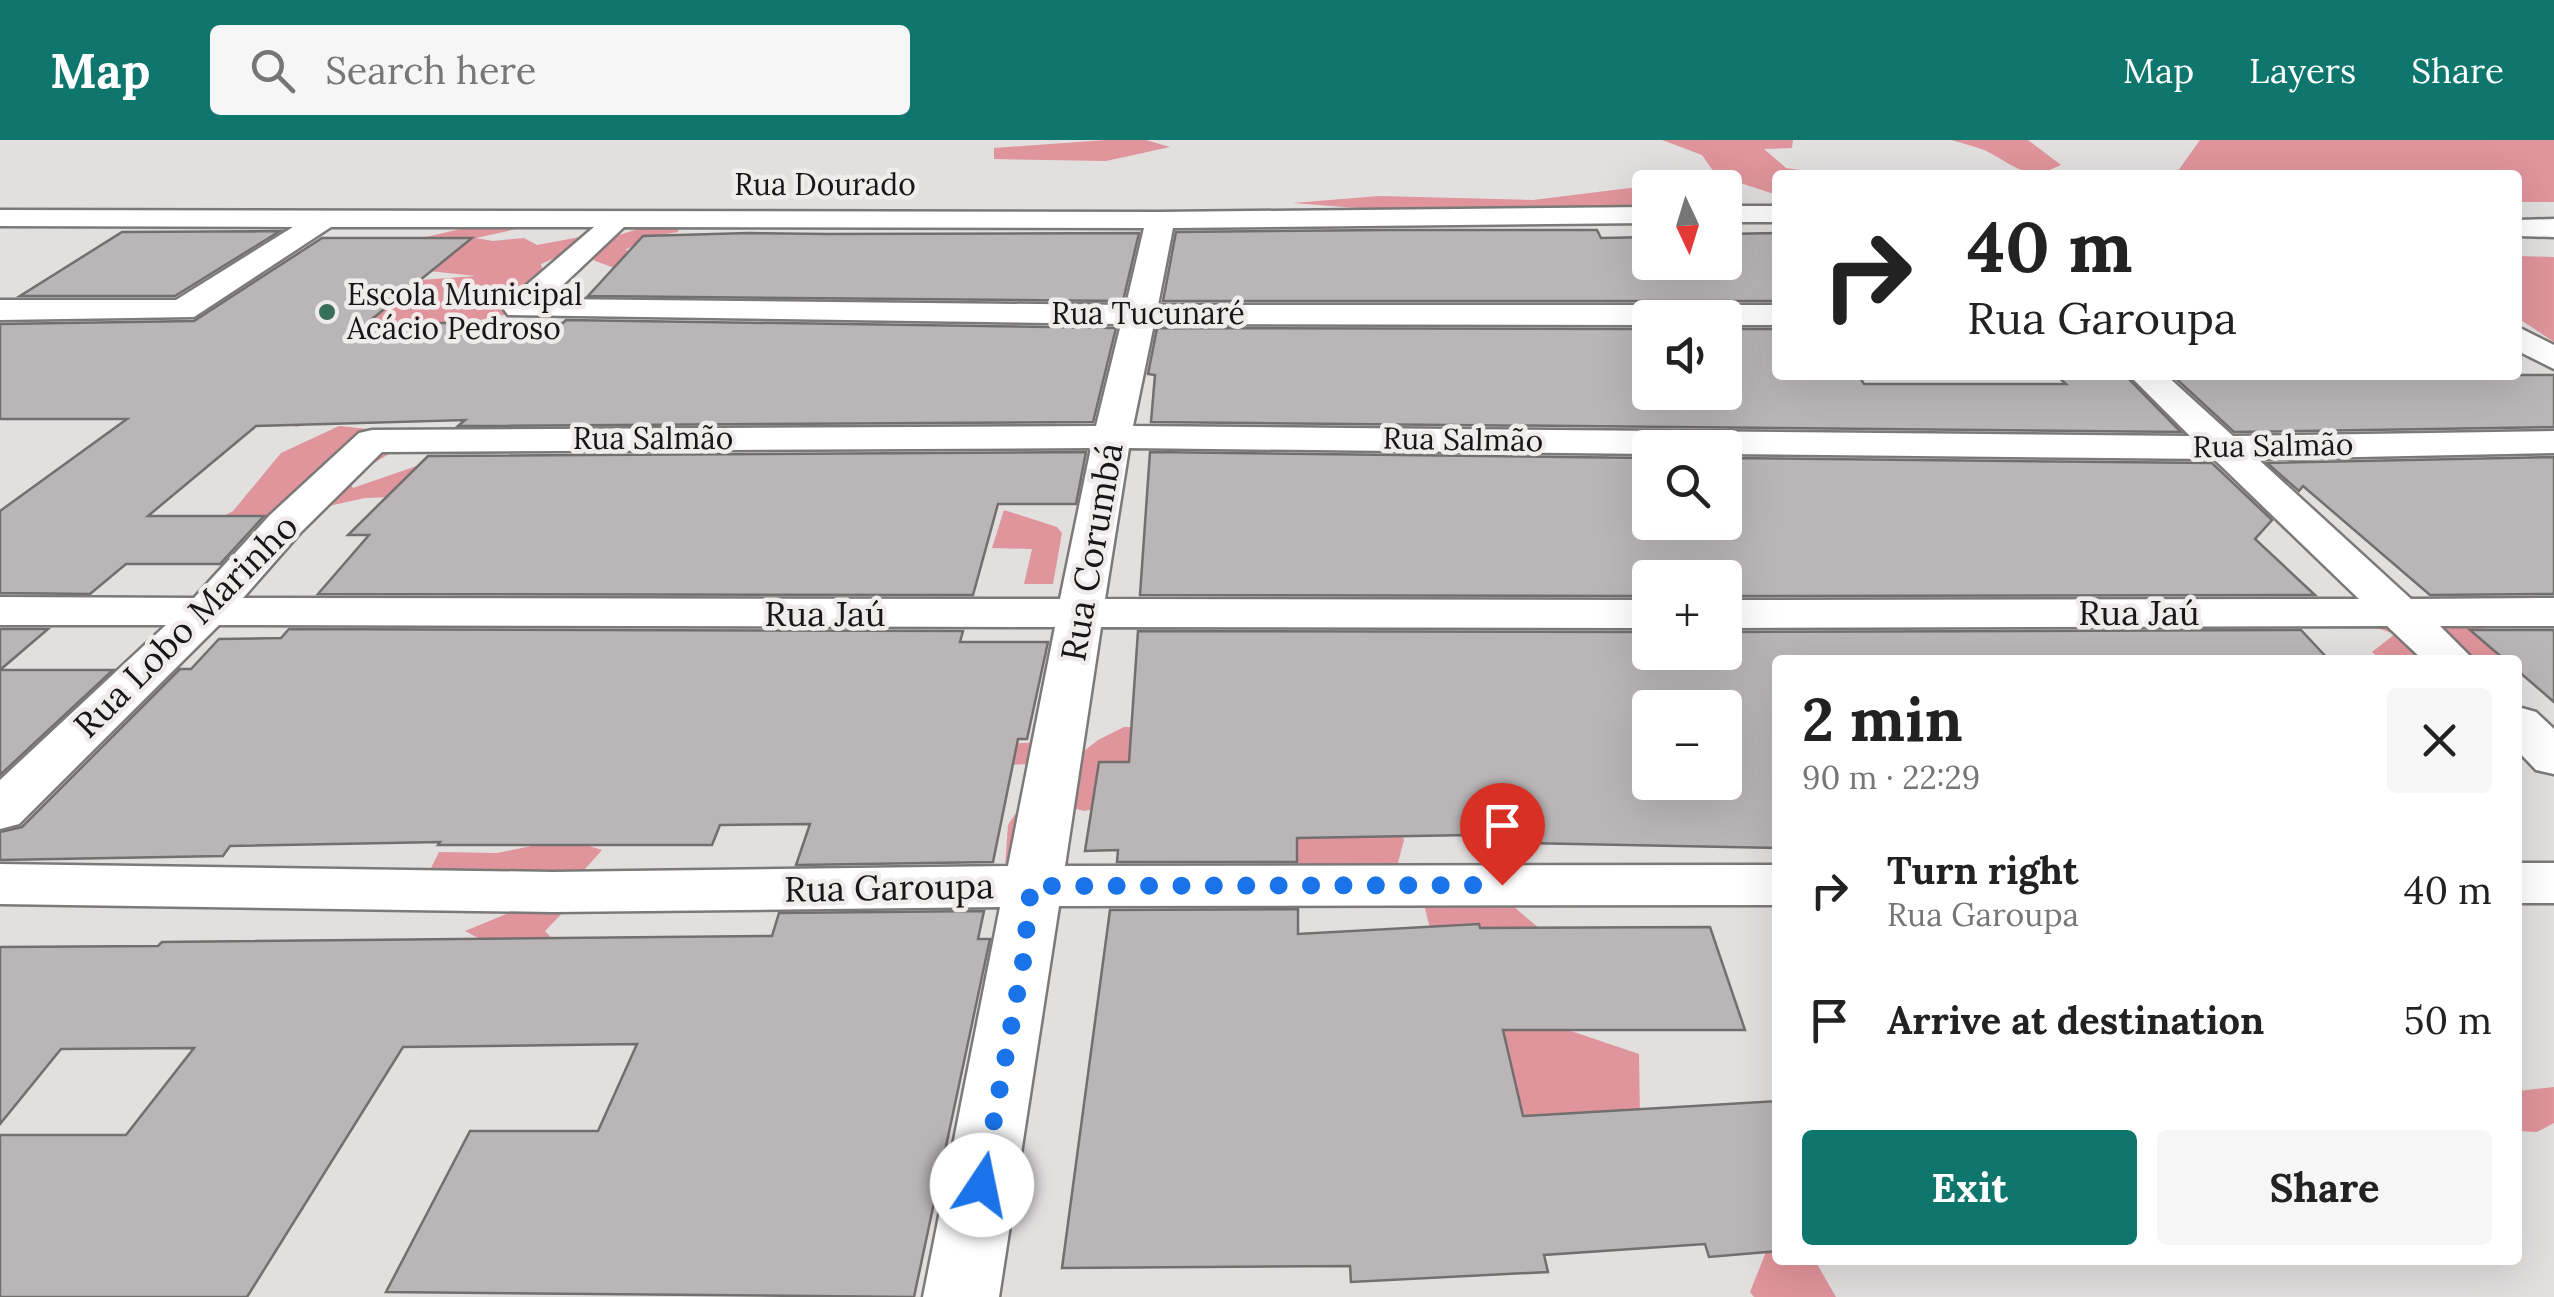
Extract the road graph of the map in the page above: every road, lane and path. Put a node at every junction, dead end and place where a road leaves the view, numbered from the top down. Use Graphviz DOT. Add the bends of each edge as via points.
graph roads {
  1 [pos="1742,214"];
  2 [pos="1772,214"];
  3 [pos="1632,215"];
  4 [pos="329,216"];
  5 [pos="618,217"];
  6 [pos="0,218"];
  7 [pos="1160,220"];
  8 [pos="2522,228"];
  9 [pos="2554,228"];
  10 [pos="0,310"];
  11 [pos="1142,313"];
  12 [pos="1772,316"];
  13 [pos="2522,339"];
  14 [pos="2554,359"];
  15 [pos="2151,380"];
  16 [pos="1112,436"];
  17 [pos="372,440"];
  18 [pos="2554,442"];
  19 [pos="2223,448"];
  20 [pos="0,610"];
  21 [pos="206,612"];
  22 [pos="2400,612"];
  23 [pos="2554,612"];
  24 [pos="1632,614"];
  25 [pos="1742,614"];
  26 [pos="1080,615"];
  27 [pos="2445,655"];
  28 [pos="2522,727"];
  29 [pos="2554,758"];
  30 [pos="0,811"];
  31 [pos="2522,883"];
  32 [pos="2554,883"];
  33 [pos="0,884"];
  34 [pos="1772,885"];
  35 [pos="1031,886"];
  36 [pos="961,1297"];
  1 -- 2 [label="street"];
  3 -- 7 [label="street, Rua Dourado"];
  4 -- 5 [label="street, Rua Dourado"];
  4 -- 6 [label="street, Rua Dourado"];
  4 -- 10 [label="street" via="183,310"];
  5 -- 7 [label="street, Rua Dourado"];
  5 -- 11 [label="street, Rua Tucunaré" via="520,308"];
  7 -- 11 [label="street, Rua Corumbá"];
  8 -- 9 [label="street"];
  11 -- 12 [label="street, Rua Tucunaré"];
  11 -- 16 [label="street, Rua Corumbá"];
  13 -- 14 [label="street"];
  15 -- 19 [label="street"];
  16 -- 17 [label="street, Rua Salmão"];
  16 -- 19 [label="street, Rua Salmão"];
  16 -- 26 [label="street, Rua Corumbá"];
  17 -- 21 [label="street, Rua Lobo Marinho"];
  18 -- 19 [label="street, Rua Salmão"];
  19 -- 22 [label="street"];
  20 -- 21 [label="street, Rua Jaú"];
  21 -- 26 [label="street, Rua Jaú"];
  21 -- 30 [label="street, Rua Lobo Marinho"];
  22 -- 23 [label="street, Rua Jaú"];
  22 -- 25 [label="street, Rua Jaú"];
  22 -- 27 [label="street"];
  24 -- 26 [label="street, Rua Jaú"];
  26 -- 35 [label="street, Rua Corumbá"];
  28 -- 29 [label="street"];
  31 -- 32 [label="street"];
  33 -- 35 [label="street, Rua Garoupa" via="554,892"];
  34 -- 35 [label="street, Rua Garoupa"];
  35 -- 36 [label="street, Rua Corumbá"];
}
